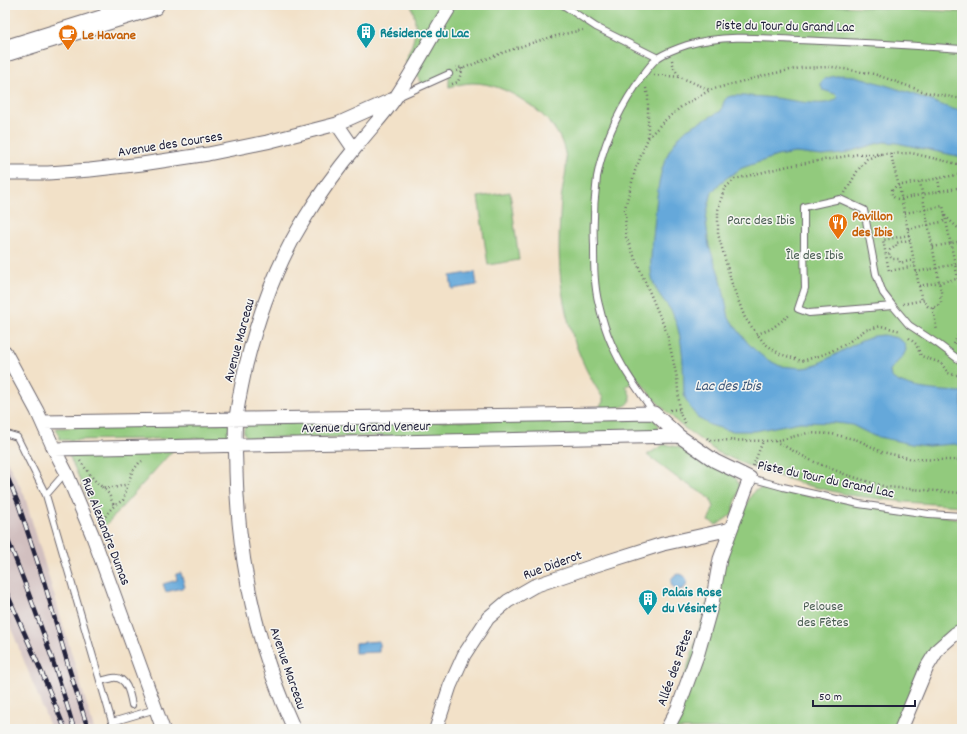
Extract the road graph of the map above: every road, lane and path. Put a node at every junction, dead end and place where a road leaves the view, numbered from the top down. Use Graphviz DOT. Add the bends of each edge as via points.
graph roads {
  1 [pos="153,5"];
  2 [pos="451,5"];
  3 [pos="563,5"];
  4 [pos="110,11"];
  5 [pos="596,27"];
  6 [pos="962,49"];
  7 [pos="5,51"];
  8 [pos="670,51"];
  9 [pos="658,58"];
  10 [pos="449,74"];
  11 [pos="643,74"];
  12 [pos="680,77"];
  13 [pos="710,90"];
  14 [pos="395,99"];
  15 [pos="962,99"];
  16 [pos="337,124"];
  17 [pos="648,138"];
  18 [pos="354,149"];
  19 [pos="891,153"];
  20 [pos="962,165"];
  21 [pos="5,173"];
  22 [pos="962,174"];
  23 [pos="938,178"];
  24 [pos="920,182"];
  25 [pos="899,186"];
  26 [pos="962,187"];
  27 [pos="940,192"];
  28 [pos="922,195"];
  29 [pos="840,199"];
  30 [pos="902,199"];
  31 [pos="925,209"];
  32 [pos="905,213"];
  33 [pos="945,216"];
  34 [pos="946,222"];
  35 [pos="928,225"];
  36 [pos="908,229"];
  37 [pos="962,229"];
  38 [pos="909,235"];
  39 [pos="910,240"];
  40 [pos="962,241"];
  41 [pos="951,243"];
  42 [pos="933,247"];
  43 [pos="888,255"];
  44 [pos="914,260"];
  45 [pos="962,263"];
  46 [pos="955,264"];
  47 [pos="915,266"];
  48 [pos="937,268"];
  49 [pos="916,272"];
  50 [pos="962,278"];
  51 [pos="958,279"];
  52 [pos="940,282"];
  53 [pos="919,286"];
  54 [pos="922,300"];
  55 [pos="893,306"];
  56 [pos="933,308"];
  57 [pos="798,309"];
  58 [pos="962,326"];
  59 [pos="757,334"];
  60 [pos="938,344"];
  61 [pos="5,352"];
  62 [pos="949,352"];
  63 [pos="962,362"];
  64 [pos="654,413"];
  65 [pos="236,419"];
  66 [pos="42,422"];
  67 [pos="689,426"];
  68 [pos="5,432"];
  69 [pos="703,435"];
  70 [pos="679,436"];
  71 [pos="763,440"];
  72 [pos="775,440"];
  73 [pos="235,445"];
  74 [pos="161,446"];
  75 [pos="70,448"];
  76 [pos="54,449"];
  77 [pos="962,460"];
  78 [pos="66,472"];
  79 [pos="750,478"];
  80 [pos="128,484"];
  81 [pos="102,487"];
  82 [pos="962,492"];
  83 [pos="46,495"];
  84 [pos="114,506"];
  85 [pos="109,511"];
  86 [pos="962,516"];
  87 [pos="731,529"];
  88 [pos="962,630"];
  89 [pos="100,681"];
  90 [pos="132,705"];
  91 [pos="156,709"];
  92 [pos="112,722"];
  93 [pos="116,729"];
  94 [pos="163,729"];
  95 [pos="294,729"];
  96 [pos="436,729"];
  97 [pos="668,729"];
  98 [pos="901,729"];
  1 -- 4 [label="main road"];
  2 -- 14 [label="street, Avenue Marceau"];
  3 -- 5 [label="lane"];
  4 -- 7 [label="main road"];
  5 -- 9 [label="lane"];
  5 -- 10 [label="path" via="529,44"];
  6 -- 8 [label="lane, Piste du Tour du Grand Lac" via="762,38 709,40"];
  8 -- 9 [label="lane, Piste du Tour du Grand Lac"];
  8 -- 12 [label="path" via="674,68"];
  9 -- 11 [label="lane, Piste du Tour du Grand Lac"];
  10 -- 14 [label="lane, Avenue des Courses"];
  11 -- 12 [label="path"];
  11 -- 17 [label="path" via="648,96"];
  11 -- 64 [label="lane, Piste du Tour du Grand Lac" via="620,111 603,153 595,198 594,254 598,303 612,345"];
  12 -- 13 [label="path"];
  13 -- 15 [label="path" via="800,68 832,67 874,74 925,92"];
  13 -- 17 [label="path" via="681,107"];
  14 -- 16 [label="street, Avenue des Courses"];
  14 -- 18 [label="street, Avenue Marceau"];
  16 -- 18 [label="street"];
  16 -- 21 [label="street, Avenue des Courses" via="267,142 142,164 48,173"];
  17 -- 67 [label="path" via="635,171 625,208 626,237 667,334 677,378 680,414"];
  18 -- 65 [label="street, Avenue Marceau" via="305,218 273,280 252,341"];
  19 -- 20 [label="path" via="911,153"];
  19 -- 25 [label="path"];
  19 -- 29 [label="path" via="867,159"];
  22 -- 23 [label="path"];
  23 -- 24 [label="path"];
  23 -- 27 [label="path"];
  24 -- 25 [label="path"];
  24 -- 28 [label="path"];
  25 -- 30 [label="path"];
  25 -- 30 [label="path" via="893,188 891,194 895,199"];
  26 -- 27 [label="path"];
  27 -- 28 [label="path"];
  28 -- 30 [label="path"];
  28 -- 31 [label="path"];
  29 -- 55 [label="lane" via="864,210 876,274 883,293"];
  29 -- 57 [label="lane" via="804,207 805,288"];
  30 -- 32 [label="path"];
  31 -- 32 [label="path"];
  31 -- 33 [label="path" via="943,206"];
  31 -- 35 [label="path"];
  32 -- 36 [label="path"];
  33 -- 34 [label="path"];
  33 -- 37 [label="path"];
  34 -- 35 [label="path"];
  34 -- 41 [label="path"];
  35 -- 36 [label="path"];
  35 -- 42 [label="path"];
  36 -- 38 [label="path"];
  38 -- 39 [label="path"];
  38 -- 43 [label="path" via="883,240"];
  39 -- 43 [label="path" via="896,243"];
  39 -- 44 [label="path"];
  40 -- 41 [label="path"];
  41 -- 42 [label="path"];
  41 -- 46 [label="path"];
  42 -- 48 [label="path"];
  43 -- 44 [label="path" via="892,259 899,259 900,263"];
  43 -- 47 [label="path" via="889,271"];
  44 -- 47 [label="path"];
  45 -- 46 [label="path"];
  46 -- 48 [label="path"];
  46 -- 51 [label="path"];
  47 -- 49 [label="path"];
  48 -- 49 [label="path"];
  48 -- 52 [label="path"];
  49 -- 53 [label="path"];
  50 -- 51 [label="path"];
  51 -- 52 [label="path"];
  52 -- 53 [label="path"];
  52 -- 56 [label="path" via="941,302"];
  53 -- 54 [label="path"];
  54 -- 55 [label="path"];
  54 -- 56 [label="path" via="926,306"];
  55 -- 57 [label="lane" via="809,313"];
  55 -- 60 [label="lane" via="909,325"];
  56 -- 60 [label="path"];
  57 -- 59 [label="path" via="771,329"];
  58 -- 62 [label="path"];
  60 -- 62 [label="lane"];
  61 -- 66 [label="street, Rue Alexandre Dumas"];
  62 -- 63 [label="lane"];
  64 -- 65 [label="street, Avenue du Grand Veneur"];
  64 -- 70 [label="street, Piste du Tour du Grand Lac"];
  65 -- 66 [label="street, Avenue du Grand Veneur"];
  65 -- 73 [label="street, Avenue Marceau"];
  66 -- 76 [label="street, Rue Alexandre Dumas"];
  68 -- 83 [label="lane" via="17,437"];
  69 -- 71 [label="path" via="710,440"];
  70 -- 73 [label="street, Avenue du Grand Veneur"];
  70 -- 79 [label="street, Piste du Tour du Grand Lac" via="715,461"];
  71 -- 72 [label="path"];
  71 -- 79 [label="path"];
  72 -- 77 [label="path" via="808,433 832,434 858,440 882,452 913,459"];
  72 -- 82 [label="path" via="812,461 886,487"];
  73 -- 74 [label="street, Avenue du Grand Veneur"];
  73 -- 95 [label="street, Avenue Marceau" via="241,541 256,621 281,702"];
  74 -- 75 [label="street, Avenue du Grand Veneur"];
  74 -- 80 [label="path" via="152,456 139,463 132,472"];
  75 -- 76 [label="street, Avenue du Grand Veneur"];
  75 -- 81 [label="path"];
  76 -- 78 [label="street, Rue Alexandre Dumas"];
  78 -- 83 [label="lane"];
  78 -- 91 [label="street, Rue Alexandre Dumas" via="92,534"];
  79 -- 86 [label="lane, Piste du Tour du Grand Lac" via="859,504"];
  79 -- 87 [label="street, Allée des Fêtes"];
  80 -- 81 [label="path" via="112,488"];
  80 -- 84 [label="path" via="123,500"];
  81 -- 84 [label="path" via="109,494"];
  83 -- 89 [label="lane"];
  84 -- 85 [label="path"];
  87 -- 96 [label="street, Rue Diderot" via="663,544 590,567 534,586 508,601 488,618 464,655 450,686"];
  87 -- 97 [label="street, Allée des Fêtes" via="720,559 712,603 698,653"];
  88 -- 98 [label="street" via="938,649 927,667"];
  89 -- 90 [label="lane" via="121,679 129,690"];
  89 -- 92 [label="lane"];
  91 -- 92 [label="lane"];
  91 -- 94 [label="street, Rue Alexandre Dumas"];
  92 -- 93 [label="lane"];
}
